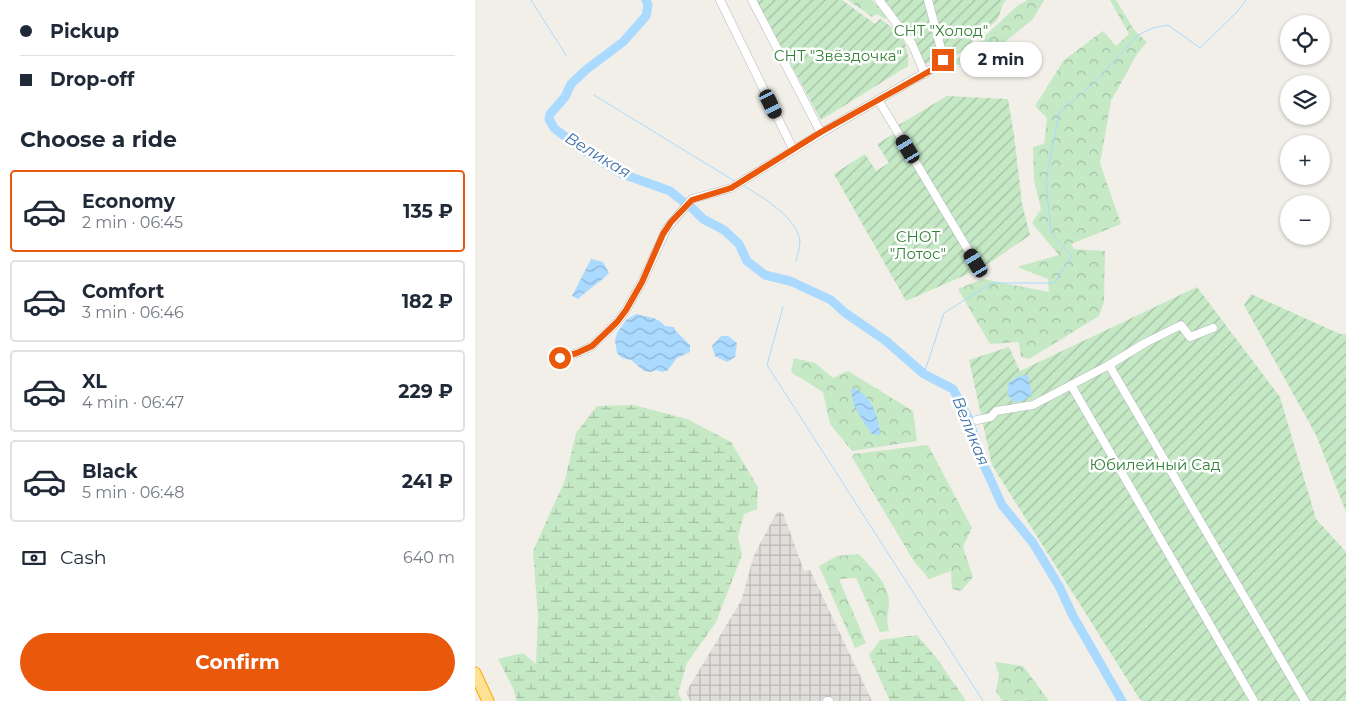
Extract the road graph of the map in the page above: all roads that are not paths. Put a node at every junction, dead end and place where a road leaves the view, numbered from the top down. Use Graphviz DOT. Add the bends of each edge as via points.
graph roads {
  1 [pos="720,0"];
  2 [pos="752,0"];
  3 [pos="879,0"];
  4 [pos="928,0"];
  5 [pos="925,74"];
  6 [pos="879,100"];
  7 [pos="821,132"];
  8 [pos="793,149"];
  9 [pos="976,263"];
  10 [pos="1213,328"];
  11 [pos="557,360"];
  12 [pos="1109,365"];
  13 [pos="1071,385"];
  14 [pos="977,420"];
  15 [pos="475,673"];
  16 [pos="488,701"];
  17 [pos="1254,701"];
  18 [pos="1305,701"];
  1 -- 8 [label="street"];
  2 -- 7 [label="street"];
  3 -- 5 [label="street" via="911,44"];
  4 -- 5 [label="street" via="943,56 940,64"];
  5 -- 6 [label="street"];
  6 -- 7 [label="street"];
  6 -- 9 [label="street"];
  7 -- 8 [label="street"];
  8 -- 11 [label="street" via="731,188 690,202 663,234 642,282 617,322 592,346"];
  10 -- 12 [label="street" via="1190,337 1181,325"];
  12 -- 13 [label="street"];
  12 -- 18 [label="street"];
  13 -- 14 [label="street" via="1033,405 996,411"];
  13 -- 17 [label="street"];
  15 -- 16 [label="highway"];
}
